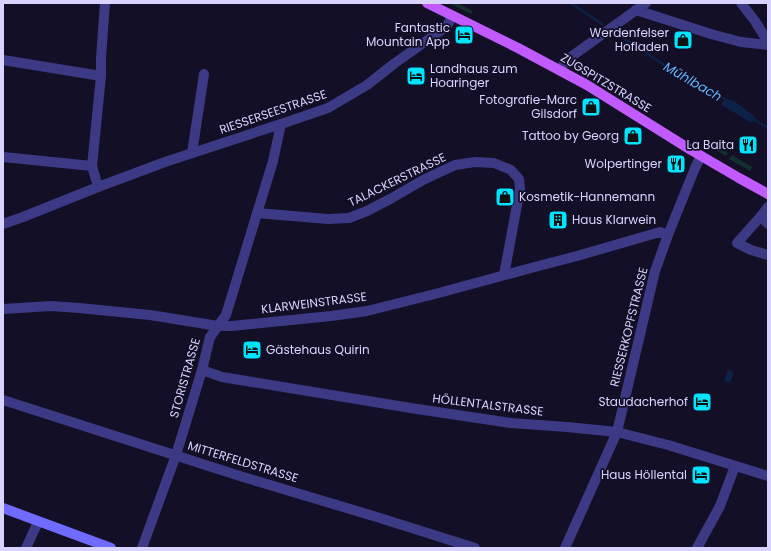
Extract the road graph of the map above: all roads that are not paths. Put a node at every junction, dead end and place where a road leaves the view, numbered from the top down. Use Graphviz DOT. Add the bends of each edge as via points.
graph roads {
  1 [pos="105,3"];
  2 [pos="427,3"];
  3 [pos="646,3"];
  4 [pos="741,3"];
  5 [pos="636,10"];
  6 [pos="452,16"];
  7 [pos="768,42"];
  8 [pos="768,45"];
  9 [pos="3,60"];
  10 [pos="559,70"];
  11 [pos="204,74"];
  12 [pos="101,76"];
  13 [pos="281,124"];
  14 [pos="192,153"];
  15 [pos="701,156"];
  16 [pos="3,157"];
  17 [pos="92,166"];
  18 [pos="98,187"];
  19 [pos="768,194"];
  20 [pos="768,207"];
  21 [pos="257,213"];
  22 [pos="761,216"];
  23 [pos="3,224"];
  24 [pos="768,224"];
  25 [pos="668,235"];
  26 [pos="768,255"];
  27 [pos="504,275"];
  28 [pos="3,309"];
  29 [pos="218,326"];
  30 [pos="202,370"];
  31 [pos="3,400"];
  32 [pos="617,432"];
  33 [pos="176,455"];
  34 [pos="735,466"];
  35 [pos="768,476"];
  36 [pos="3,508"];
  37 [pos="38,522"];
  38 [pos="26,548"];
  39 [pos="111,548"];
  40 [pos="142,548"];
  41 [pos="475,548"];
  42 [pos="565,548"];
  43 [pos="697,548"];
  1 -- 12 [label="street"];
  2 -- 6 [label="main road, ZUGSPITZSTRASSE"];
  3 -- 5 [label="street"];
  4 -- 7 [label="street"];
  5 -- 8 [label="street" via="741,42"];
  5 -- 10 [label="street" via="568,59"];
  6 -- 10 [label="main road, ZUGSPITZSTRASSE"];
  6 -- 13 [label="street, RIESSERSEESTRASSE" via="447,26 367,85 328,108"];
  9 -- 12 [label="street"];
  10 -- 15 [label="main road, ZUGSPITZSTRASSE"];
  11 -- 14 [label="street"];
  12 -- 17 [label="street"];
  13 -- 14 [label="street, RIESSERSEESTRASSE"];
  13 -- 21 [label="street, STORISTRASSE"];
  14 -- 18 [label="street, RIESSERSEESTRASSE"];
  15 -- 19 [label="main road, ZUGSPITZSTRASSE"];
  15 -- 25 [label="street, RIESSERKOPFSTRASSE"];
  16 -- 17 [label="street"];
  17 -- 18 [label="street"];
  18 -- 23 [label="street, RIESSERSEESTRASSE"];
  20 -- 22 [label="street"];
  21 -- 27 [label="street, TALACKERSTRASSE" via="328,219 349,218 455,165 494,163 511,170 519,180 520,189"];
  21 -- 29 [label="street, STORISTRASSE" via="226,315"];
  22 -- 24 [label="street"];
  22 -- 26 [label="street" via="737,243"];
  25 -- 27 [label="street, KLARWEINSTRASSE" via="660,232"];
  25 -- 32 [label="street, RIESSERKOPFSTRASSE" via="655,272"];
  27 -- 29 [label="street, KLARWEINSTRASSE" via="367,311"];
  28 -- 29 [label="street, KLARWEINSTRASSE" via="52,306 79,308 150,315"];
  29 -- 30 [label="street, STORISTRASSE" via="210,337"];
  30 -- 32 [label="street, HÖLLENTALSTRASSE" via="222,376 417,409 511,423"];
  30 -- 33 [label="street, STORISTRASSE"];
  31 -- 33 [label="street, MITTERFELDSTRASSE"];
  32 -- 34 [label="street, HÖLLENTALSTRASSE"];
  32 -- 42 [label="street, RIESSERKOPFSTRASSE"];
  33 -- 40 [label="street, STORISTRASSE"];
  33 -- 41 [label="street, MITTERFELDSTRASSE"];
  34 -- 35 [label="street, HÖLLENTALSTRASSE"];
  34 -- 43 [label="street" via="720,506"];
  36 -- 37 [label="main road"];
  37 -- 38 [label="street"];
  37 -- 39 [label="main road"];
}
